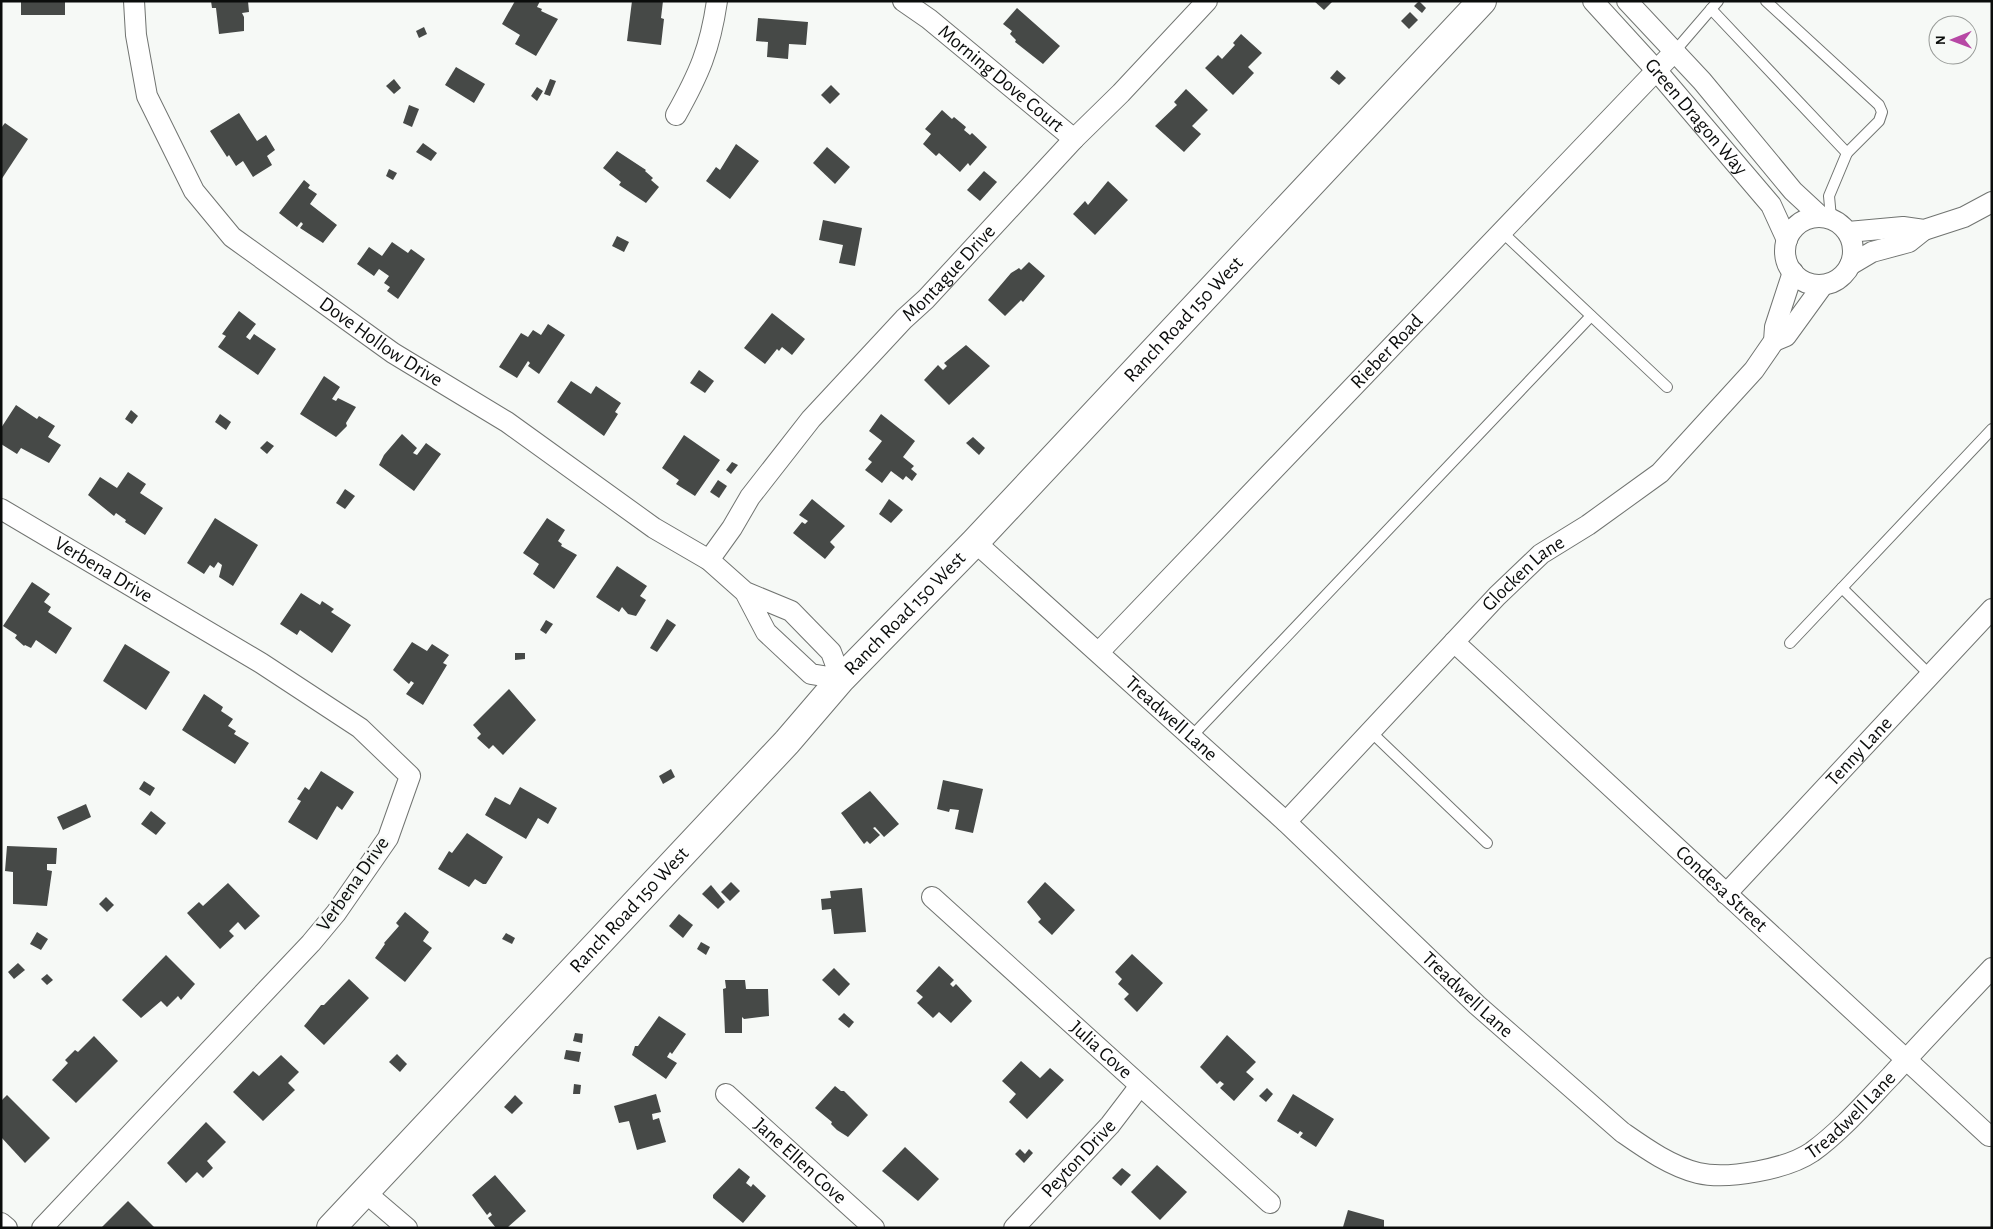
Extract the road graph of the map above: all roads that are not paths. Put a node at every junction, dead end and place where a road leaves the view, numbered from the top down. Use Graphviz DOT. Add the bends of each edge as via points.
graph roads {
  1 [pos="134,1"];
  2 [pos="717,1"];
  3 [pos="903,1"];
  4 [pos="1207,1"];
  5 [pos="1482,1"];
  6 [pos="1593,1"];
  7 [pos="1627,1"];
  8 [pos="1766,1"];
  9 [pos="1715,5"];
  10 [pos="1674,51"];
  11 [pos="1656,70"];
  12 [pos="676,115"];
  13 [pos="1074,139"];
  14 [pos="1847,153"];
  15 [pos="1992,202"];
  16 [pos="1826,217"];
  17 [pos="1924,230"];
  18 [pos="1502,232"];
  19 [pos="1848,232"];
  20 [pos="1787,240"];
  21 [pos="1850,265"];
  22 [pos="1793,272"];
  23 [pos="1823,285"];
  24 [pos="1591,316"];
  25 [pos="1774,341"];
  26 [pos="1667,387"];
  27 [pos="1992,429"];
  28 [pos="1,508"];
  29 [pos="975,542"];
  30 [pos="709,560"];
  31 [pos="1842,588"];
  32 [pos="745,592"];
  33 [pos="1992,609"];
  34 [pos="1454,642"];
  35 [pos="1790,643"];
  36 [pos="1099,652"];
  37 [pos="1930,675"];
  38 [pos="841,679"];
  39 [pos="1370,731"];
  40 [pos="1192,736"];
  41 [pos="1286,822"];
  42 [pos="1486,843"];
  43 [pos="1726,894"];
  44 [pos="932,897"];
  45 [pos="1992,968"];
  46 [pos="1906,1059"];
  47 [pos="1139,1087"];
  48 [pos="726,1094"];
  49 [pos="1989,1136"];
  50 [pos="366,1192"];
  51 [pos="1270,1204"];
  52 [pos="1,1222"];
  53 [pos="7,1228"];
  54 [pos="42,1228"];
  55 [pos="331,1228"];
  56 [pos="407,1228"];
  57 [pos="874,1228"];
  58 [pos="1014,1228"];
  1 -- 30 [label="street, Dove Hollow Drive" via="136,35 147,96 194,191 232,238 393,353 507,422 654,528"];
  2 -- 12 [label="street" via="710,44"];
  3 -- 13 [label="street, Morning Dove Court"];
  4 -- 13 [label="street, Montague Drive" via="1122,93"];
  5 -- 29 [label="main road, Ranch Road 150 West"];
  6 -- 11 [label="street, Green Dragon Way"];
  7 -- 10 [label="street, Green Dragon Way"];
  8 -- 14 [label="lane" via="1879,105 1882,112 1879,121"];
  9 -- 10 [label="lane"];
  9 -- 14 [label="lane"];
  10 -- 11 [label="street, Rieber Road"];
  10 -- 16 [label="street, Green Dragon Way" via="1793,191"];
  11 -- 18 [label="street, Rieber Road"];
  11 -- 20 [label="street, Green Dragon Way" via="1770,205"];
  13 -- 30 [label="street, Montague Drive" via="811,419 750,497"];
  14 -- 16 [label="lane" via="1829,196"];
  15 -- 17 [label="street" via="1964,217"];
  16 -- 19 [label="street" via="1841,224"];
  16 -- 20 [label="street" via="1799,223"];
  17 -- 19 [label="street" via="1903,227"];
  17 -- 21 [label="street" via="1909,242 1872,252"];
  18 -- 24 [label="lane"];
  18 -- 36 [label="street, Rieber Road"];
  19 -- 21 [label="street" via="1853,243"];
  20 -- 22 [label="street" via="1787,262"];
  21 -- 23 [label="street" via="1844,275"];
  22 -- 23 [label="street" via="1801,280"];
  22 -- 25 [label="street, Glocken Lane" via="1775,327"];
  23 -- 25 [label="street, Glocken Lane" via="1786,336"];
  24 -- 26 [label="lane"];
  24 -- 40 [label="lane"];
  25 -- 34 [label="street, Glocken Lane" via="1754,370 1660,473 1541,554"];
  27 -- 31 [label="lane"];
  28 -- 54 [label="street, Verbena Drive" via="261,663 360,728 410,776 388,838 336,913"];
  29 -- 36 [label="street, Treadwell Lane"];
  29 -- 38 [label="main road, Ranch Road 150 West"];
  30 -- 32 [label="street, Dove Hollow Drive"];
  31 -- 35 [label="lane"];
  31 -- 37 [label="lane"];
  32 -- 38 [label="street, Dove Hollow Drive" via="792,611 831,652"];
  32 -- 38 [label="street, Dove Hollow Drive" via="766,632 811,674"];
  33 -- 37 [label="street, Tenny Lane"];
  34 -- 39 [label="street, Glocken Lane"];
  34 -- 43 [label="street, Condesa Street"];
  36 -- 40 [label="street, Treadwell Lane"];
  37 -- 43 [label="street, Tenny Lane"];
  38 -- 50 [label="main road, Ranch Road 150 West"];
  39 -- 41 [label="street, Glocken Lane"];
  39 -- 42 [label="lane"];
  40 -- 41 [label="street, Treadwell Lane"];
  41 -- 46 [label="street, Treadwell Lane" via="1491,1018 1622,1132 1677,1165 1699,1173 1740,1174 1775,1167 1810,1153 1845,1124"];
  43 -- 46 [label="street, Condesa Street"];
  44 -- 47 [label="street, Julia Cove"];
  45 -- 46 [label="street, Treadwell Lane"];
  46 -- 49 [label="street, Condesa Street"];
  47 -- 51 [label="street, Julia Cove"];
  47 -- 58 [label="street, Peyton Drive" via="1110,1125"];
  48 -- 57 [label="street, Jane Ellen Cove"];
  50 -- 55 [label="main road, Ranch Road 150 West"];
  50 -- 56 [label="street"];
  52 -- 53 [label="street"];
}
